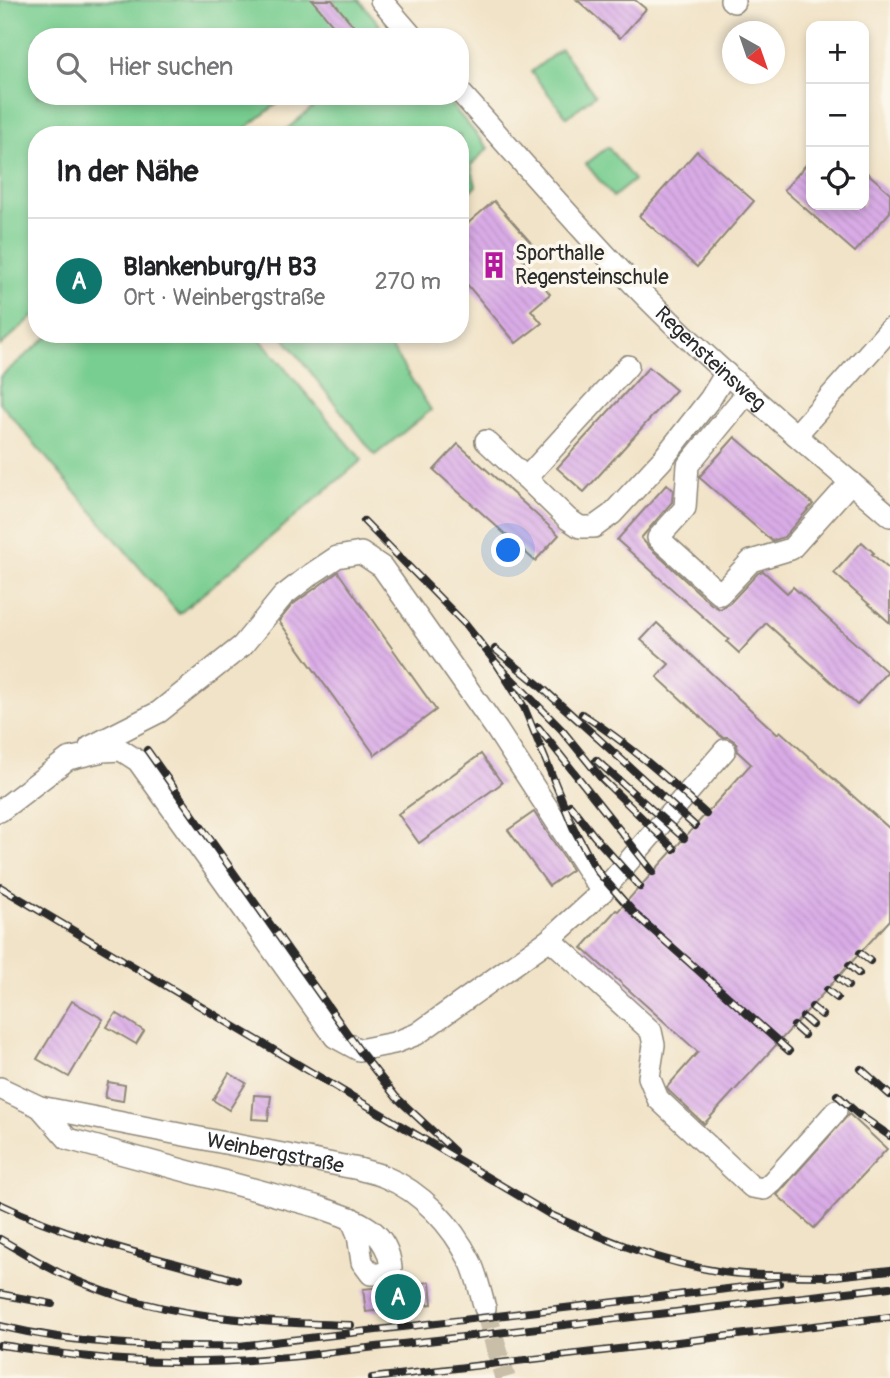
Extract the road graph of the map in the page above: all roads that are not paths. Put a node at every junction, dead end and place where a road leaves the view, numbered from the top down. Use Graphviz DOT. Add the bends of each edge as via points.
graph roads {
  1 [pos="381,0"];
  2 [pos="405,28"];
  3 [pos="469,102"];
  4 [pos="890,329"];
  5 [pos="628,366"];
  6 [pos="726,373"];
  7 [pos="747,393"];
  8 [pos="796,435"];
  9 [pos="486,441"];
  10 [pos="526,478"];
  11 [pos="850,482"];
  12 [pos="890,516"];
  13 [pos="725,750"];
  14 [pos="68,759"];
  15 [pos="0,811"];
  16 [pos="602,892"];
  17 [pos="550,939"];
  18 [pos="0,1088"];
  19 [pos="40,1107"];
  20 [pos="836,1111"];
  21 [pos="351,1218"];
  22 [pos="485,1308"];
  1 -- 2 [label="street"];
  3 -- 6 [label="street, Regensteinsweg" via="605,254"];
  4 -- 8 [label="street"];
  5 -- 10 [label="street"];
  6 -- 7 [label="street, Regensteinsweg"];
  6 -- 10 [label="street" via="662,460 594,527 580,527 568,519"];
  7 -- 8 [label="street, Regensteinsweg"];
  7 -- 11 [label="street" via="688,465 685,508 658,538 720,594 751,561 791,549"];
  8 -- 11 [label="street, Regensteinsweg"];
  9 -- 10 [label="street"];
  11 -- 12 [label="street, Regensteinsweg"];
  13 -- 16 [label="street"];
  14 -- 15 [label="street"];
  14 -- 16 [label="street" via="159,712 242,646 283,596 337,557 361,552 382,568 497,730"];
  14 -- 17 [label="street" via="121,750 138,761 335,1037 359,1050 394,1044 417,1034"];
  16 -- 17 [label="street"];
  17 -- 20 [label="street" via="651,1031 654,1045 649,1077 658,1099 752,1187 764,1189 773,1181"];
  18 -- 19 [label="street, Weinbergstraße"];
  19 -- 21 [label="street" via="68,1139"];
  19 -- 22 [label="street, Weinbergstraße" via="383,1176 433,1209 455,1235 471,1263"];
}
